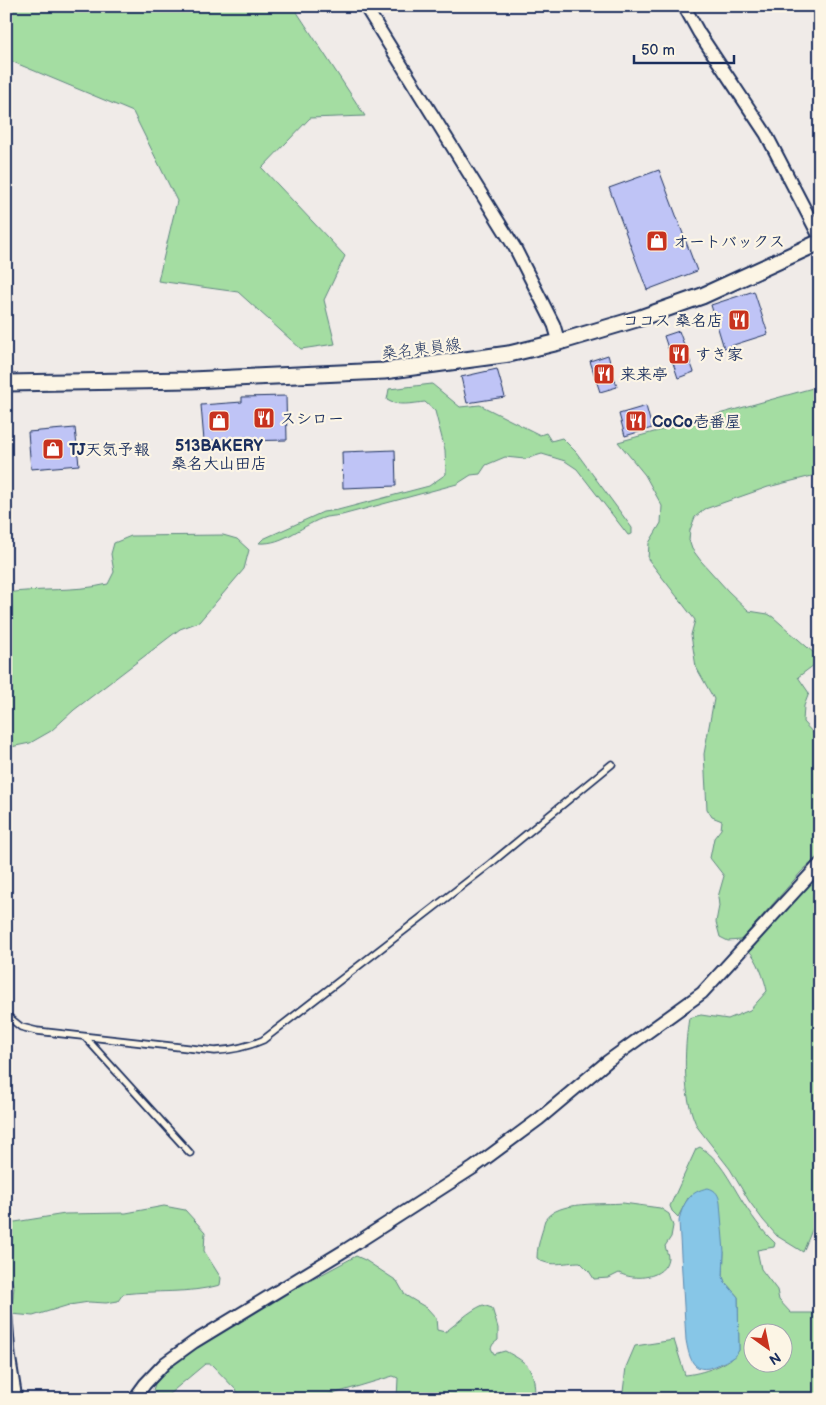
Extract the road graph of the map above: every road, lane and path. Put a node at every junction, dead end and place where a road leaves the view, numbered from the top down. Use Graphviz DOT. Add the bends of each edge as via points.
graph roads {
  1 [pos="365,6"];
  2 [pos="684,6"];
  3 [pos="820,240"];
  4 [pos="559,342"];
  5 [pos="6,383"];
  6 [pos="612,764"];
  7 [pos="820,864"];
  8 [pos="6,1016"];
  9 [pos="85,1037"];
  10 [pos="190,1153"];
  11 [pos="6,1318"];
  12 [pos="16,1399"];
  13 [pos="134,1399"];
  1 -- 4 [label="street" via="515,248 554,325"];
  2 -- 3 [label="street" via="766,134"];
  3 -- 4 [label="main road, 桑名東員線" via="702,296"];
  4 -- 5 [label="main road, 桑名東員線" via="509,354 384,371 191,380"];
  6 -- 9 [label="lane" via="490,864 263,1040 234,1050 216,1050"];
  7 -- 13 [label="street" via="702,993 608,1061 473,1168 194,1342 166,1364"];
  8 -- 9 [label="lane" via="21,1027"];
  9 -- 10 [label="lane"];
  11 -- 12 [label="street"];
}
